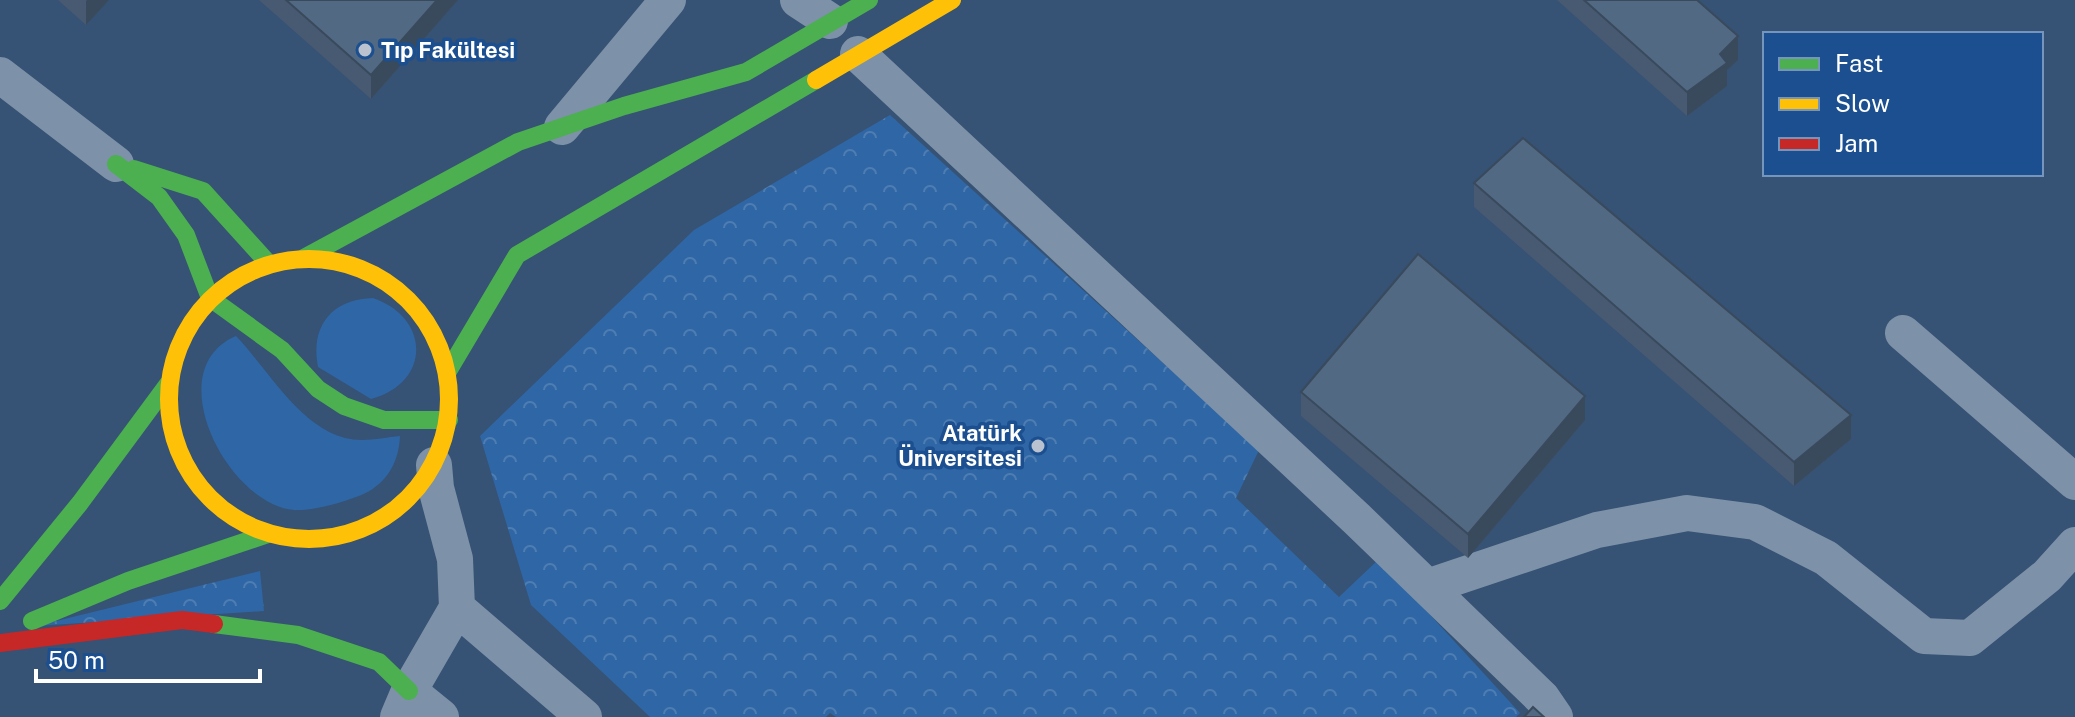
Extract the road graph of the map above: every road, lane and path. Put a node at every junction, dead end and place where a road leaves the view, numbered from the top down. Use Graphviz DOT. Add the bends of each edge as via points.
graph roads {
  1 [pos="668,0"];
  2 [pos="798,0"];
  3 [pos="869,0"];
  4 [pos="952,0"];
  5 [pos="830,21"];
  6 [pos="858,54"];
  7 [pos="0,75"];
  8 [pos="562,127"];
  9 [pos="116,164"];
  10 [pos="304,258"];
  11 [pos="269,264"];
  12 [pos="210,298"];
  13 [pos="1903,333"];
  14 [pos="447,373"];
  15 [pos="168,384"];
  16 [pos="449,420"];
  17 [pos="434,465"];
  18 [pos="2075,482"];
  19 [pos="268,534"];
  20 [pos="2075,545"];
  21 [pos="1427,587"];
  22 [pos="0,601"];
  23 [pos="457,608"];
  24 [pos="0,634"];
  25 [pos="0,643"];
  26 [pos="403,704"];
  27 [pos="441,717"];
  28 [pos="584,717"];
  29 [pos="1555,717"];
  1 -- 8 [label="street"];
  2 -- 5 [label="street"];
  3 -- 5 [label="main road"];
  4 -- 6 [label="main road"];
  5 -- 8 [label="main road" via="746,72"];
  6 -- 14 [label="main road" via="517,255"];
  6 -- 21 [label="street"];
  7 -- 9 [label="street"];
  8 -- 10 [label="main road" via="518,142"];
  9 -- 11 [label="main road" via="203,191"];
  9 -- 12 [label="main road" via="159,197 186,235"];
  10 -- 11 [label="main road"];
  10 -- 14 [label="main road" via="343,262 380,278 411,302 434,335"];
  11 -- 12 [label="main road" via="238,277"];
  12 -- 15 [label="main road" via="182,337"];
  12 -- 16 [label="main road" via="282,350 318,389 344,406 384,420"];
  13 -- 18 [label="street"];
  14 -- 16 [label="main road"];
  15 -- 19 [label="main road" via="172,432 191,477 225,512"];
  15 -- 22 [label="main road"];
  16 -- 17 [label="main road"];
  17 -- 19 [label="main road" via="404,504 363,530 316,540"];
  17 -- 23 [label="street" via="455,559"];
  19 -- 24 [label="main road" via="128,581"];
  20 -- 21 [label="street" via="2047,576 1970,638 1924,636 1826,558 1755,522 1687,513 1597,530"];
  21 -- 29 [label="street" via="1542,698"];
  23 -- 26 [label="street"];
  23 -- 28 [label="street"];
  25 -- 26 [label="main road" via="182,620 298,635 379,662"];
  26 -- 27 [label="street"];
}
